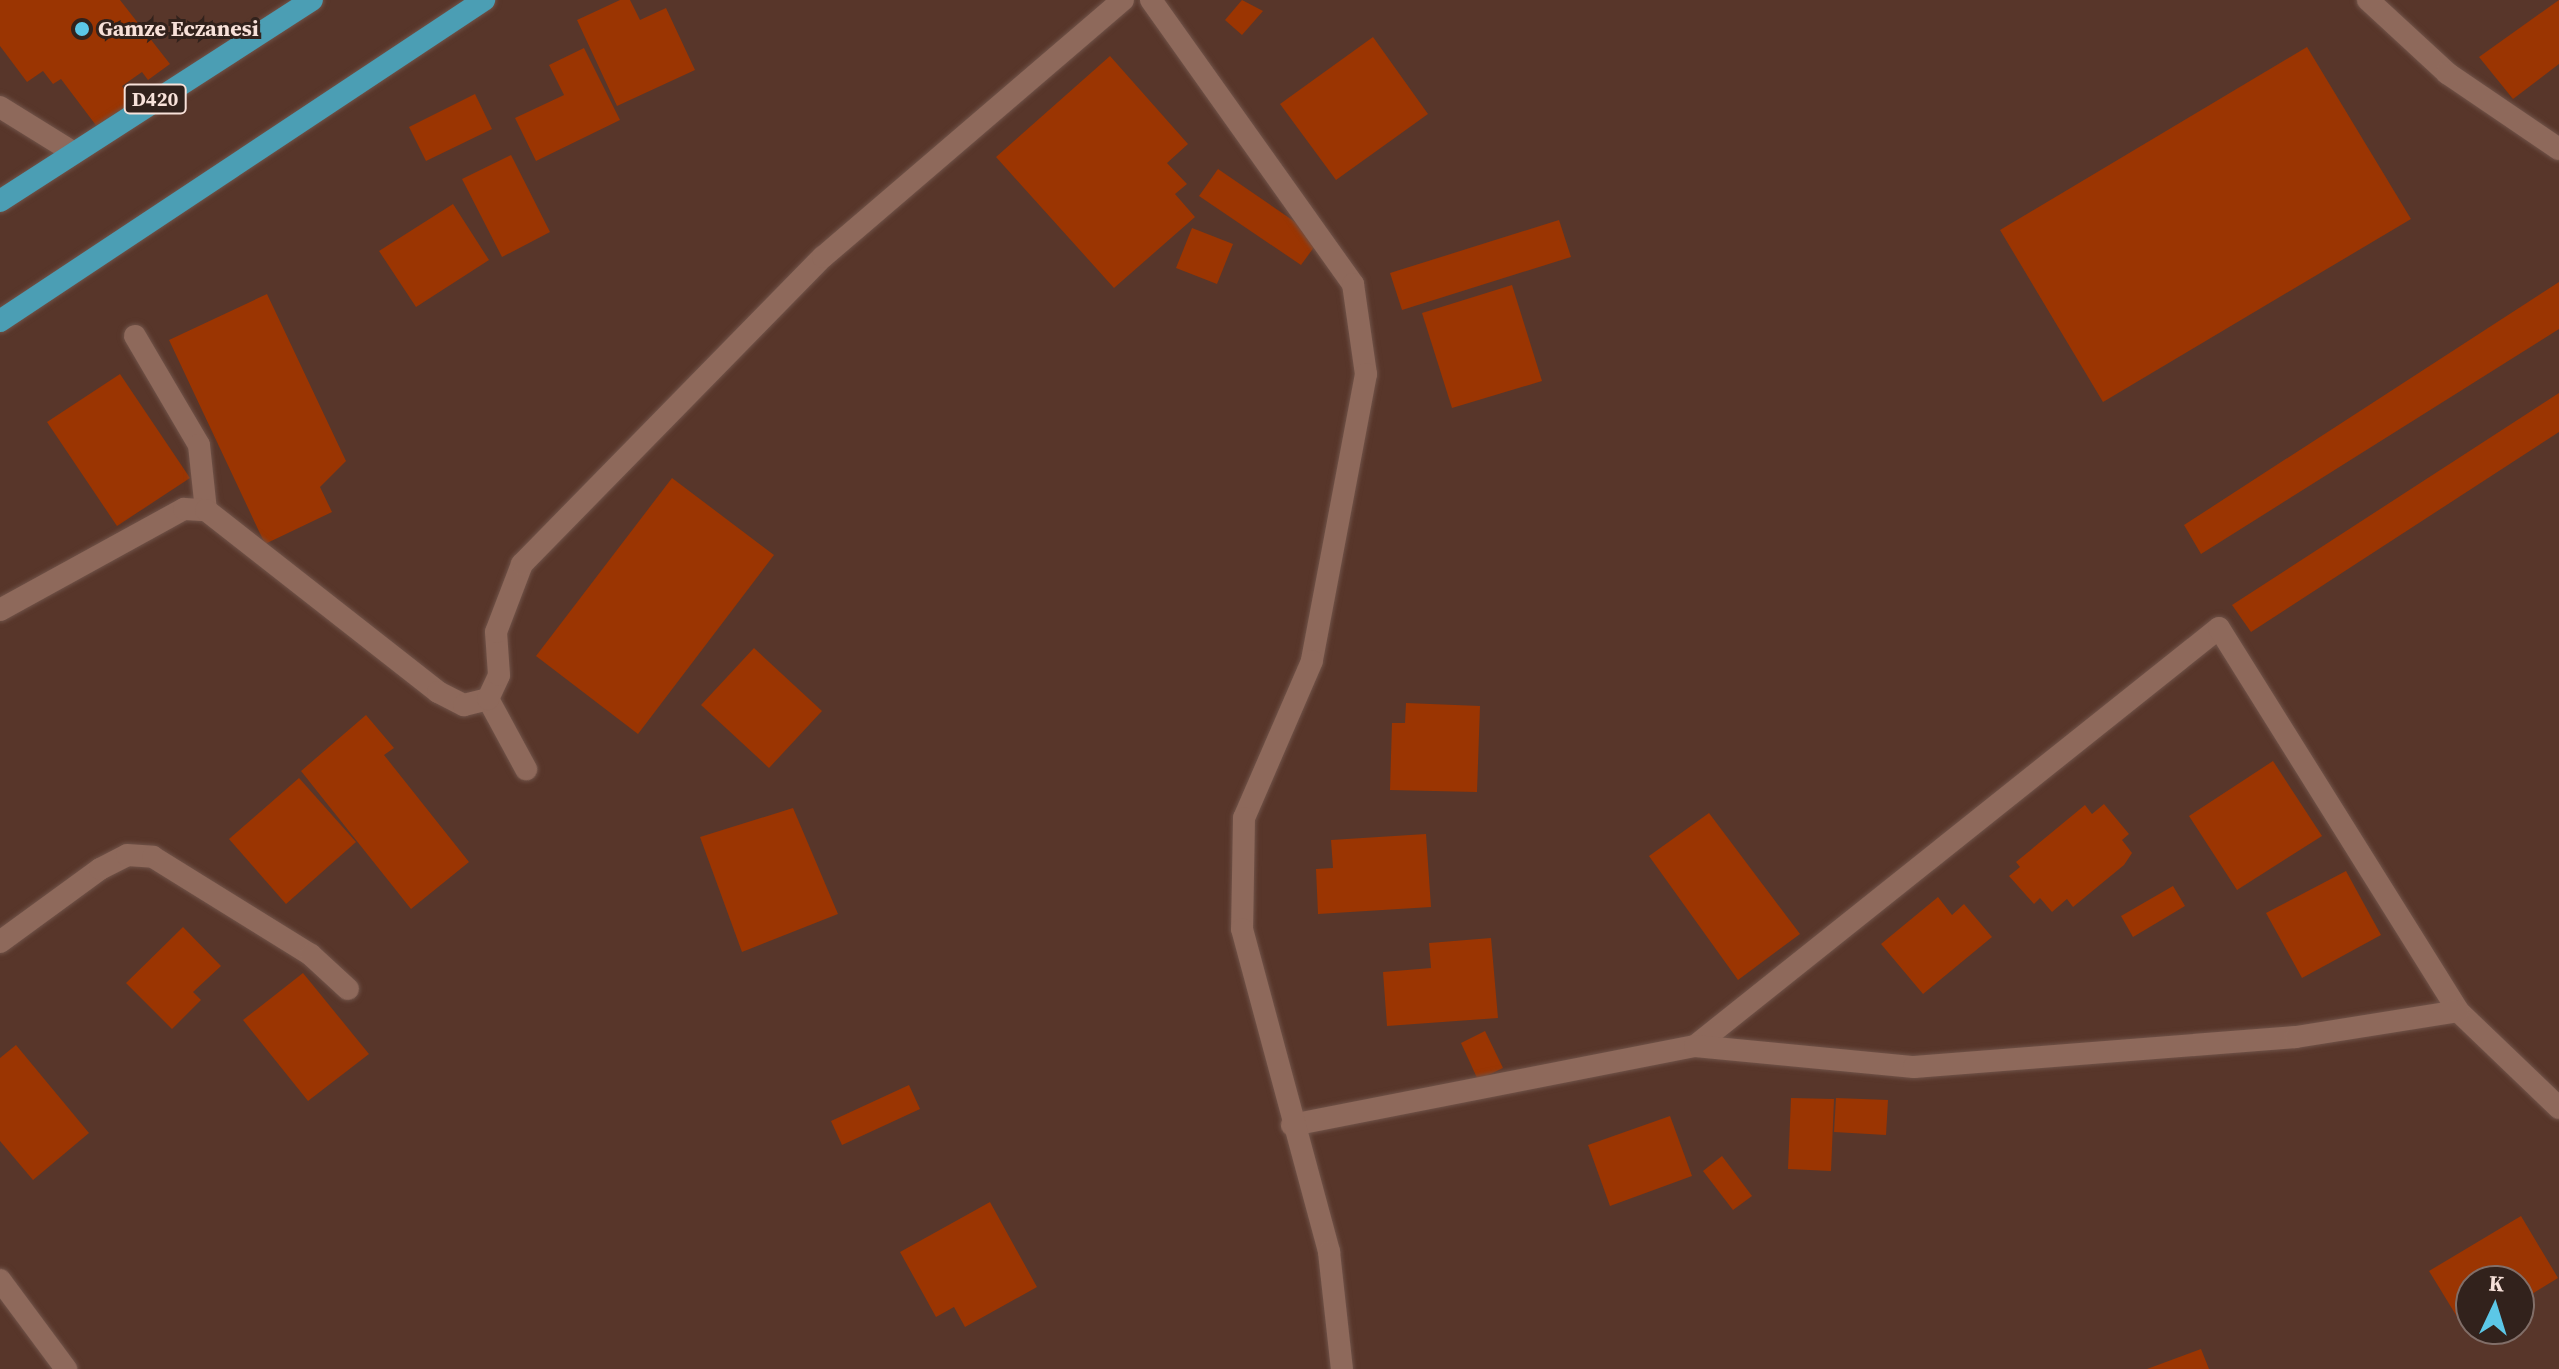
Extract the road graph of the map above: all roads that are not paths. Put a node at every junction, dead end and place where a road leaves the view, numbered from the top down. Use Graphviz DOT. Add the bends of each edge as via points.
graph roads {
  1 [pos="312,0"];
  2 [pos="484,0"];
  3 [pos="1123,0"];
  4 [pos="1151,0"];
  5 [pos="2368,0"];
  6 [pos="0,107"];
  7 [pos="2559,149"];
  8 [pos="71,151"];
  9 [pos="0,201"];
  10 [pos="0,321"];
  11 [pos="135,336"];
  12 [pos="206,510"];
  13 [pos="0,610"];
  14 [pos="488,699"];
  15 [pos="526,769"];
  16 [pos="0,942"];
  17 [pos="348,989"];
  18 [pos="2458,1011"];
  19 [pos="1695,1046"];
  20 [pos="2559,1108"];
  21 [pos="1292,1125"];
  22 [pos="0,1280"];
  23 [pos="66,1369"];
  24 [pos="1342,1369"];
  1 -- 8 [label="highway, D420"];
  2 -- 10 [label="highway"];
  3 -- 14 [label="street" via="823,257 522,564 496,632 499,675"];
  4 -- 21 [label="street" via="1353,284 1366,374 1312,661 1244,818 1242,929"];
  5 -- 7 [label="street" via="2447,73"];
  6 -- 8 [label="street"];
  8 -- 9 [label="highway, D420"];
  11 -- 12 [label="street" via="199,445"];
  12 -- 13 [label="street" via="184,509"];
  12 -- 14 [label="street" via="438,692 464,705"];
  14 -- 15 [label="street"];
  16 -- 17 [label="street" via="100,869 127,855 153,857 311,955"];
  18 -- 19 [label="street" via="2296,1037 1914,1067"];
  18 -- 19 [label="street" via="2219,628"];
  18 -- 20 [label="street"];
  19 -- 21 [label="street"];
  21 -- 24 [label="street" via="1329,1252"];
  22 -- 23 [label="street"];
}
